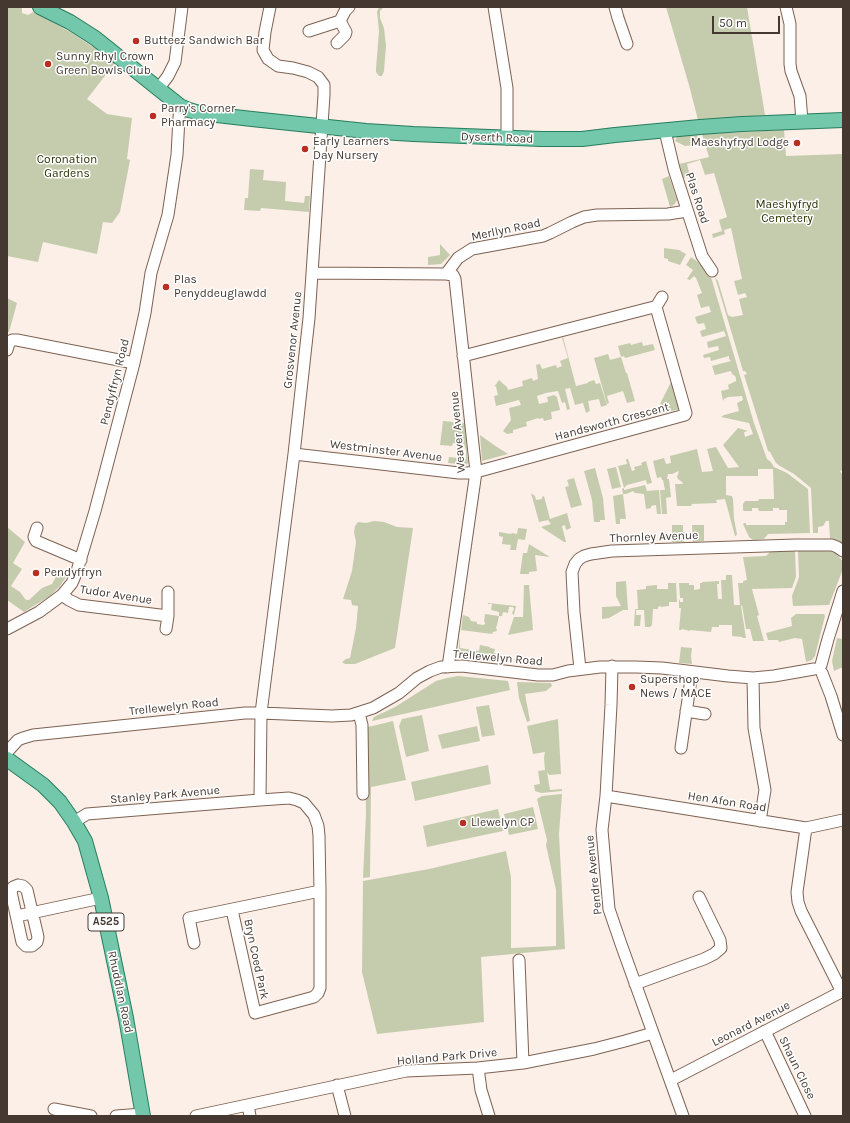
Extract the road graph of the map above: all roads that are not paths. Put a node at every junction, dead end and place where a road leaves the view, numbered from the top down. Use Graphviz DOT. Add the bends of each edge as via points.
graph roads {
  1 [pos="182,7"];
  2 [pos="270,7"];
  3 [pos="349,7"];
  4 [pos="494,7"];
  5 [pos="615,7"];
  6 [pos="786,7"];
  7 [pos="42,8"];
  8 [pos="340,21"];
  9 [pos="308,31"];
  10 [pos="622,38"];
  11 [pos="337,43"];
  12 [pos="159,88"];
  13 [pos="180,106"];
  14 [pos="843,120"];
  15 [pos="802,122"];
  16 [pos="322,127"];
  17 [pos="665,130"];
  18 [pos="507,139"];
  19 [pos="687,210"];
  20 [pos="712,271"];
  21 [pos="312,273"];
  22 [pos="446,274"];
  23 [pos="662,297"];
  24 [pos="656,307"];
  25 [pos="10,345"];
  26 [pos="463,356"];
  27 [pos="134,363"];
  28 [pos="294,454"];
  29 [pos="476,472"];
  30 [pos="37,528"];
  31 [pos="843,551"];
  32 [pos="81,560"];
  33 [pos="843,591"];
  34 [pos="168,592"];
  35 [pos="62,595"];
  36 [pos="168,616"];
  37 [pos="7,629"];
  38 [pos="166,629"];
  39 [pos="612,666"];
  40 [pos="448,667"];
  41 [pos="580,669"];
  42 [pos="819,669"];
  43 [pos="692,672"];
  44 [pos="753,678"];
  45 [pos="686,712"];
  46 [pos="261,713"];
  47 [pos="359,713"];
  48 [pos="705,714"];
  49 [pos="843,735"];
  50 [pos="680,748"];
  51 [pos="7,752"];
  52 [pos="7,759"];
  53 [pos="363,794"];
  54 [pos="606,796"];
  55 [pos="260,800"];
  56 [pos="843,820"];
  57 [pos="760,821"];
  58 [pos="74,822"];
  59 [pos="806,828"];
  60 [pos="320,891"];
  61 [pos="699,897"];
  62 [pos="101,898"];
  63 [pos="232,910"];
  64 [pos="32,913"];
  65 [pos="17,916"];
  66 [pos="194,944"];
  67 [pos="519,960"];
  68 [pos="635,984"];
  69 [pos="842,991"];
  70 [pos="765,1031"];
  71 [pos="653,1033"];
  72 [pos="523,1063"];
  73 [pos="478,1068"];
  74 [pos="671,1080"];
  75 [pos="337,1085"];
  76 [pos="248,1105"];
  77 [pos="54,1109"];
  78 [pos="143,1115"];
  79 [pos="91,1116"];
  80 [pos="116,1116"];
  81 [pos="196,1116"];
  82 [pos="250,1116"];
  83 [pos="345,1116"];
  84 [pos="489,1116"];
  85 [pos="684,1116"];
  86 [pos="805,1116"];
  1 -- 12 [label="street" via="175,62"];
  2 -- 16 [label="street, Grosvenor Avenue" via="263,50 268,59 278,66 308,72 318,77 324,85"];
  3 -- 8 [label="street"];
  4 -- 18 [label="street" via="507,88"];
  5 -- 10 [label="street"];
  6 -- 15 [label="street" via="790,24 790,64 800,96"];
  7 -- 12 [label="main road, Dyserth Road" via="95,38"];
  8 -- 9 [label="street"];
  8 -- 11 [label="street" via="346,32"];
  12 -- 13 [label="main road, Dyserth Road"];
  13 -- 16 [label="main road, Dyserth Road" via="199,113"];
  13 -- 27 [label="street, Pendyffryn Road" via="177,155 168,215 151,273"];
  14 -- 15 [label="main road, Dyserth Road"];
  15 -- 17 [label="main road, Dyserth Road"];
  16 -- 18 [label="main road, Dyserth Road"];
  16 -- 21 [label="street, Grosvenor Avenue"];
  17 -- 18 [label="main road, Dyserth Road" via="582,140"];
  17 -- 19 [label="street, Plas Road"];
  19 -- 20 [label="street, Plas Road" via="702,256"];
  19 -- 22 [label="street, Merllyn Road" via="668,214 597,215 584,218 543,236 472,249 458,258"];
  21 -- 22 [label="street"];
  21 -- 28 [label="street, Grosvenor Avenue"];
  22 -- 26 [label="street, Weaver Avenue" via="453,275 455,279"];
  23 -- 24 [label="street"];
  24 -- 26 [label="street"];
  24 -- 29 [label="street, Handsworth Crescent" via="686,411 685,415"];
  25 -- 27 [label="street" via="17,340"];
  26 -- 29 [label="street, Weaver Avenue"];
  27 -- 32 [label="street, Pendyffryn Road"];
  28 -- 29 [label="street, Westminster Avenue" via="459,473"];
  28 -- 46 [label="street, Grosvenor Avenue"];
  29 -- 40 [label="street, Weaver Avenue"];
  30 -- 32 [label="street" via="34,537 36,541"];
  31 -- 41 [label="street, Thornley Avenue" via="832,545 796,545 612,551 584,556 575,564 572,572"];
  32 -- 35 [label="street, Pendyffryn Road" via="72,583"];
  33 -- 42 [label="street"];
  34 -- 36 [label="street, Tudor Avenue"];
  35 -- 36 [label="street, Tudor Avenue" via="79,605"];
  35 -- 37 [label="street, Pendyffryn Road" via="39,612"];
  36 -- 38 [label="street, Tudor Avenue"];
  39 -- 41 [label="street, Trellewelyn Road"];
  39 -- 43 [label="street, Trellewelyn Road"];
  39 -- 54 [label="street, Pendre Avenue"];
  40 -- 41 [label="street, Trellewelyn Road" via="462,666 554,675"];
  40 -- 47 [label="street, Trellewelyn Road" via="430,671 399,693"];
  42 -- 44 [label="street, Trellewelyn Road"];
  42 -- 49 [label="street" via="831,696"];
  43 -- 44 [label="street, Trellewelyn Road"];
  43 -- 45 [label="street"];
  44 -- 57 [label="street" via="754,728 765,790"];
  45 -- 48 [label="street"];
  45 -- 50 [label="street"];
  46 -- 47 [label="street, Trellewelyn Road" via="332,716"];
  46 -- 51 [label="street, Trellewelyn Road" via="33,735 18,740"];
  46 -- 55 [label="street, Grosvenor Avenue"];
  47 -- 53 [label="street" via="362,725"];
  52 -- 58 [label="main road, Rhuddlan Road / A525" via="43,785 60,802"];
  54 -- 57 [label="street, Hen Afon Road"];
  54 -- 68 [label="street, Pendre Avenue" via="602,830 609,909"];
  55 -- 58 [label="street, Stanley Park Avenue" via="88,814"];
  55 -- 60 [label="street, Bryn Coed Park" via="290,798 304,803 314,815 319,836"];
  56 -- 59 [label="street, Hen Afon Road"];
  57 -- 59 [label="street, Hen Afon Road"];
  58 -- 62 [label="main road, Rhuddlan Road / A525" via="85,841"];
  59 -- 69 [label="street" via="797,892 798,902"];
  60 -- 63 [label="street, Bryn Coed Park"];
  60 -- 63 [label="street, Bryn Coed Park" via="318,993 314,997 255,1013"];
  61 -- 68 [label="street" via="720,940 721,948 704,959"];
  62 -- 64 [label="street"];
  62 -- 78 [label="main road, Rhuddlan Road / A525"];
  63 -- 66 [label="street, Bryn Coed Park" via="189,918"];
  64 -- 65 [label="street"];
  64 -- 65 [label="street" via="27,890 24,886 18,885 13,887 12,892"];
  64 -- 65 [label="street" via="38,940 32,946 26,946 22,942"];
  67 -- 72 [label="street" via="525,976"];
  68 -- 71 [label="street, Pendre Avenue"];
  69 -- 70 [label="street, Leonard Avenue"];
  70 -- 74 [label="street, Leonard Avenue"];
  70 -- 86 [label="street, Shaun Close"];
  71 -- 72 [label="street, Holland Park Drive" via="625,1042"];
  71 -- 74 [label="street, Pendre Avenue"];
  72 -- 73 [label="street, Holland Park Drive"];
  73 -- 75 [label="street, Holland Park Drive" via="406,1071"];
  73 -- 84 [label="street"];
  74 -- 85 [label="street, Pendre Avenue"];
  75 -- 76 [label="street, Holland Park Drive"];
  75 -- 83 [label="street"];
  76 -- 81 [label="street, Holland Park Drive"];
  76 -- 82 [label="street"];
  77 -- 79 [label="street"];
  78 -- 80 [label="street"];
}
